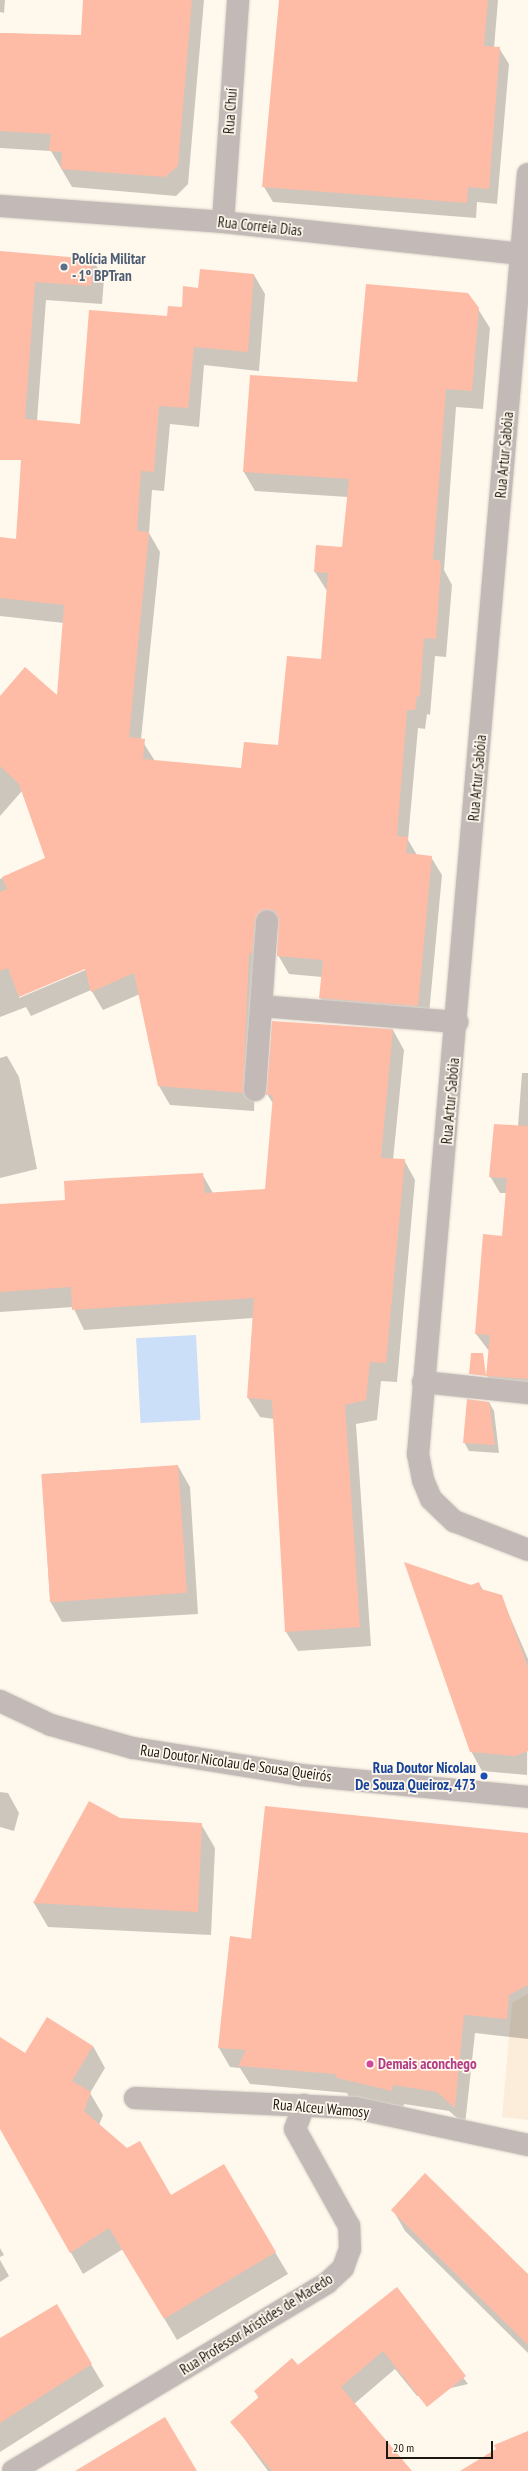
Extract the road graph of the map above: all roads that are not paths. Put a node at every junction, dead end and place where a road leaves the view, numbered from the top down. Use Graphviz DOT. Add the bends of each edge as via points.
graph roads {
  1 [pos="238,0"];
  2 [pos="528,174"];
  3 [pos="0,206"];
  4 [pos="223,222"];
  5 [pos="520,254"];
  6 [pos="268,921"];
  7 [pos="261,1006"];
  8 [pos="458,1022"];
  9 [pos="255,1090"];
  10 [pos="423,1382"];
  11 [pos="528,1393"];
  12 [pos="528,1550"];
  13 [pos="0,1701"];
  14 [pos="528,1797"];
  15 [pos="135,2098"];
  16 [pos="304,2105"];
  17 [pos="528,2144"];
  18 [pos="13,2471"];
  1 -- 4 [label="street, Rua Chuí"];
  2 -- 5 [label="street, Rua Artur Sabóia"];
  3 -- 4 [label="street, Rua Correia Dias"];
  4 -- 5 [label="street, Rua Correia Dias"];
  5 -- 8 [label="street, Rua Artur Sabóia"];
  6 -- 7 [label="street"];
  7 -- 8 [label="street"];
  7 -- 9 [label="street"];
  8 -- 10 [label="street, Rua Artur Sabóia"];
  10 -- 11 [label="street"];
  10 -- 12 [label="street, Rua Artur Sabóia" via="418,1454 422,1480 431,1499 454,1521"];
  13 -- 14 [label="street, Rua Doutor Nicolau de Sousa Queirós" via="51,1725 133,1748 301,1775"];
  15 -- 16 [label="street, Rua Alceu Wamosy"];
  16 -- 17 [label="street, Rua Alceu Wamosy" via="355,2108"];
  16 -- 18 [label="street, Rua Professor Aristides de Macedo" via="295,2129 349,2226 350,2249 343,2268 327,2283"];
}
